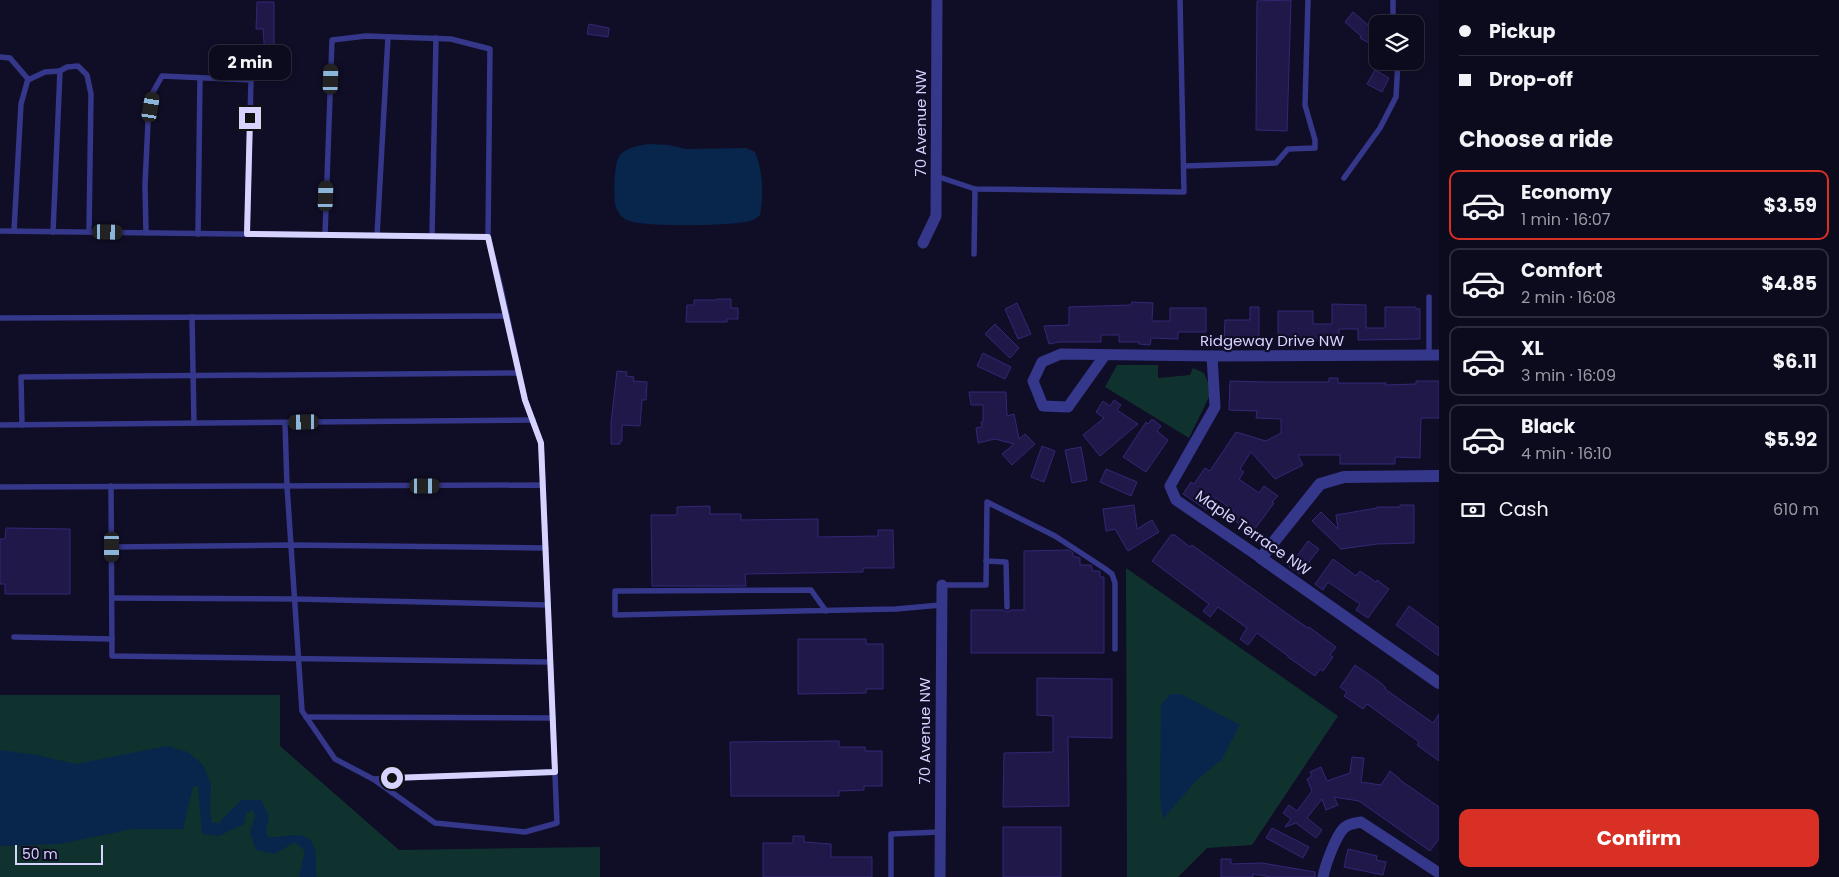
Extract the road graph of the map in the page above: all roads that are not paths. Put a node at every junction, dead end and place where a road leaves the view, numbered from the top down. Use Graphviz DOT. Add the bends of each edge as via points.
graph roads {
  1 [pos="937,0"];
  2 [pos="1180,0"];
  3 [pos="1308,0"];
  4 [pos="1392,0"];
  5 [pos="1393,15"];
  6 [pos="388,37"];
  7 [pos="436,38"];
  8 [pos="0,57"];
  9 [pos="1398,70"];
  10 [pos="60,71"];
  11 [pos="200,78"];
  12 [pos="28,80"];
  13 [pos="1184,166"];
  14 [pos="936,176"];
  15 [pos="1344,178"];
  16 [pos="975,189"];
  17 [pos="0,231"];
  18 [pos="14,231"];
  19 [pos="53,232"];
  20 [pos="89,232"];
  21 [pos="146,233"];
  22 [pos="198,234"];
  23 [pos="247,234"];
  24 [pos="325,235"];
  25 [pos="377,236"];
  26 [pos="432,236"];
  27 [pos="488,237"];
  28 [pos="923,243"];
  29 [pos="974,254"];
  30 [pos="1429,297"];
  31 [pos="507,316"];
  32 [pos="192,317"];
  33 [pos="0,318"];
  34 [pos="1104,355"];
  35 [pos="1434,355"];
  36 [pos="1212,356"];
  37 [pos="519,373"];
  38 [pos="194,376"];
  39 [pos="533,420"];
  40 [pos="194,423"];
  41 [pos="285,423"];
  42 [pos="0,425"];
  43 [pos="22,425"];
  44 [pos="1439,476"];
  45 [pos="543,485"];
  46 [pos="111,486"];
  47 [pos="287,486"];
  48 [pos="0,487"];
  49 [pos="291,545"];
  50 [pos="112,547"];
  51 [pos="546,548"];
  52 [pos="1260,558"];
  53 [pos="986,561"];
  54 [pos="942,585"];
  55 [pos="112,598"];
  56 [pos="294,599"];
  57 [pos="548,605"];
  58 [pos="941,605"];
  59 [pos="1007,607"];
  60 [pos="826,611"];
  61 [pos="14,637"];
  62 [pos="112,639"];
  63 [pos="1116,648"];
  64 [pos="298,658"];
  65 [pos="550,662"];
  66 [pos="1439,683"];
  67 [pos="306,717"];
  68 [pos="553,718"];
  69 [pos="555,772"];
  70 [pos="374,779"];
  71 [pos="940,832"];
  72 [pos="1439,873"];
  73 [pos="891,877"];
  74 [pos="940,877"];
  75 [pos="1323,877"];
  1 -- 14 [label="street, 70 Avenue NW"];
  2 -- 13 [label="lane"];
  3 -- 13 [label="lane" via="1305,105 1315,148 1288,149 1276,163"];
  4 -- 5 [label="lane"];
  6 -- 7 [label="lane"];
  6 -- 24 [label="lane" via="332,40"];
  6 -- 25 [label="lane"];
  7 -- 26 [label="lane"];
  7 -- 27 [label="lane" via="490,49"];
  8 -- 12 [label="lane" via="10,58"];
  9 -- 15 [label="lane" via="1396,98 1380,128"];
  10 -- 12 [label="lane" via="45,72"];
  10 -- 19 [label="lane"];
  10 -- 20 [label="lane" via="78,66 87,75 91,94"];
  11 -- 21 [label="lane" via="162,76 153,92 148,122"];
  11 -- 22 [label="lane"];
  11 -- 23 [label="lane" via="251,80"];
  12 -- 18 [label="lane" via="21,104"];
  13 -- 16 [label="lane" via="1184,192"];
  14 -- 16 [label="lane"];
  14 -- 28 [label="street, 70 Avenue NW" via="936,216"];
  16 -- 29 [label="lane"];
  17 -- 18 [label="lane"];
  18 -- 19 [label="lane"];
  19 -- 20 [label="lane"];
  20 -- 21 [label="lane"];
  21 -- 22 [label="lane"];
  22 -- 23 [label="lane"];
  23 -- 24 [label="lane"];
  24 -- 25 [label="lane"];
  25 -- 26 [label="lane"];
  26 -- 27 [label="lane"];
  27 -- 31 [label="lane"];
  30 -- 35 [label="lane"];
  31 -- 32 [label="lane"];
  31 -- 37 [label="lane"];
  32 -- 33 [label="lane"];
  32 -- 38 [label="lane"];
  34 -- 34 [label="street, Ridgeway Drive NW" via="1061,354 1042,362 1034,382 1043,406 1068,407"];
  34 -- 36 [label="street, Ridgeway Drive NW"];
  35 -- 36 [label="street, Ridgeway Drive NW"];
  36 -- 52 [label="street, Maple Terrace NW" via="1215,407 1170,486 1176,500"];
  37 -- 38 [label="lane"];
  37 -- 39 [label="lane"];
  38 -- 40 [label="lane"];
  38 -- 43 [label="lane" via="21,377"];
  39 -- 41 [label="lane"];
  39 -- 45 [label="lane" via="541,443"];
  40 -- 41 [label="lane"];
  40 -- 43 [label="lane"];
  41 -- 47 [label="lane"];
  42 -- 43 [label="lane"];
  44 -- 52 [label="street" via="1344,477 1320,484"];
  45 -- 47 [label="lane"];
  45 -- 51 [label="lane"];
  46 -- 47 [label="lane"];
  46 -- 48 [label="lane"];
  46 -- 50 [label="lane"];
  47 -- 49 [label="lane"];
  49 -- 50 [label="lane"];
  49 -- 51 [label="lane"];
  49 -- 56 [label="lane"];
  50 -- 55 [label="lane"];
  51 -- 57 [label="lane"];
  52 -- 66 [label="street, Maple Terrace NW"];
  53 -- 54 [label="lane" via="986,585"];
  53 -- 59 [label="lane" via="1006,562"];
  53 -- 63 [label="lane" via="987,502 1055,536 1104,568 1112,574 1115,584"];
  54 -- 58 [label="street, 70 Avenue NW"];
  55 -- 56 [label="lane"];
  55 -- 62 [label="lane"];
  56 -- 57 [label="lane"];
  56 -- 64 [label="lane"];
  57 -- 65 [label="lane"];
  58 -- 60 [label="lane"];
  58 -- 71 [label="street, 70 Avenue NW"];
  60 -- 60 [label="lane" via="811,590 615,591 615,615"];
  61 -- 62 [label="lane"];
  62 -- 64 [label="lane" via="112,656"];
  64 -- 65 [label="lane"];
  64 -- 67 [label="lane" via="302,711"];
  65 -- 68 [label="lane"];
  67 -- 68 [label="lane"];
  67 -- 70 [label="lane" via="335,759"];
  68 -- 69 [label="lane"];
  69 -- 70 [label="lane"];
  69 -- 70 [label="lane" via="557,823 525,832 435,824"];
  71 -- 73 [label="lane" via="891,834"];
  71 -- 74 [label="street, 70 Avenue NW"];
  72 -- 75 [label="street" via="1361,822 1343,829"];
}
